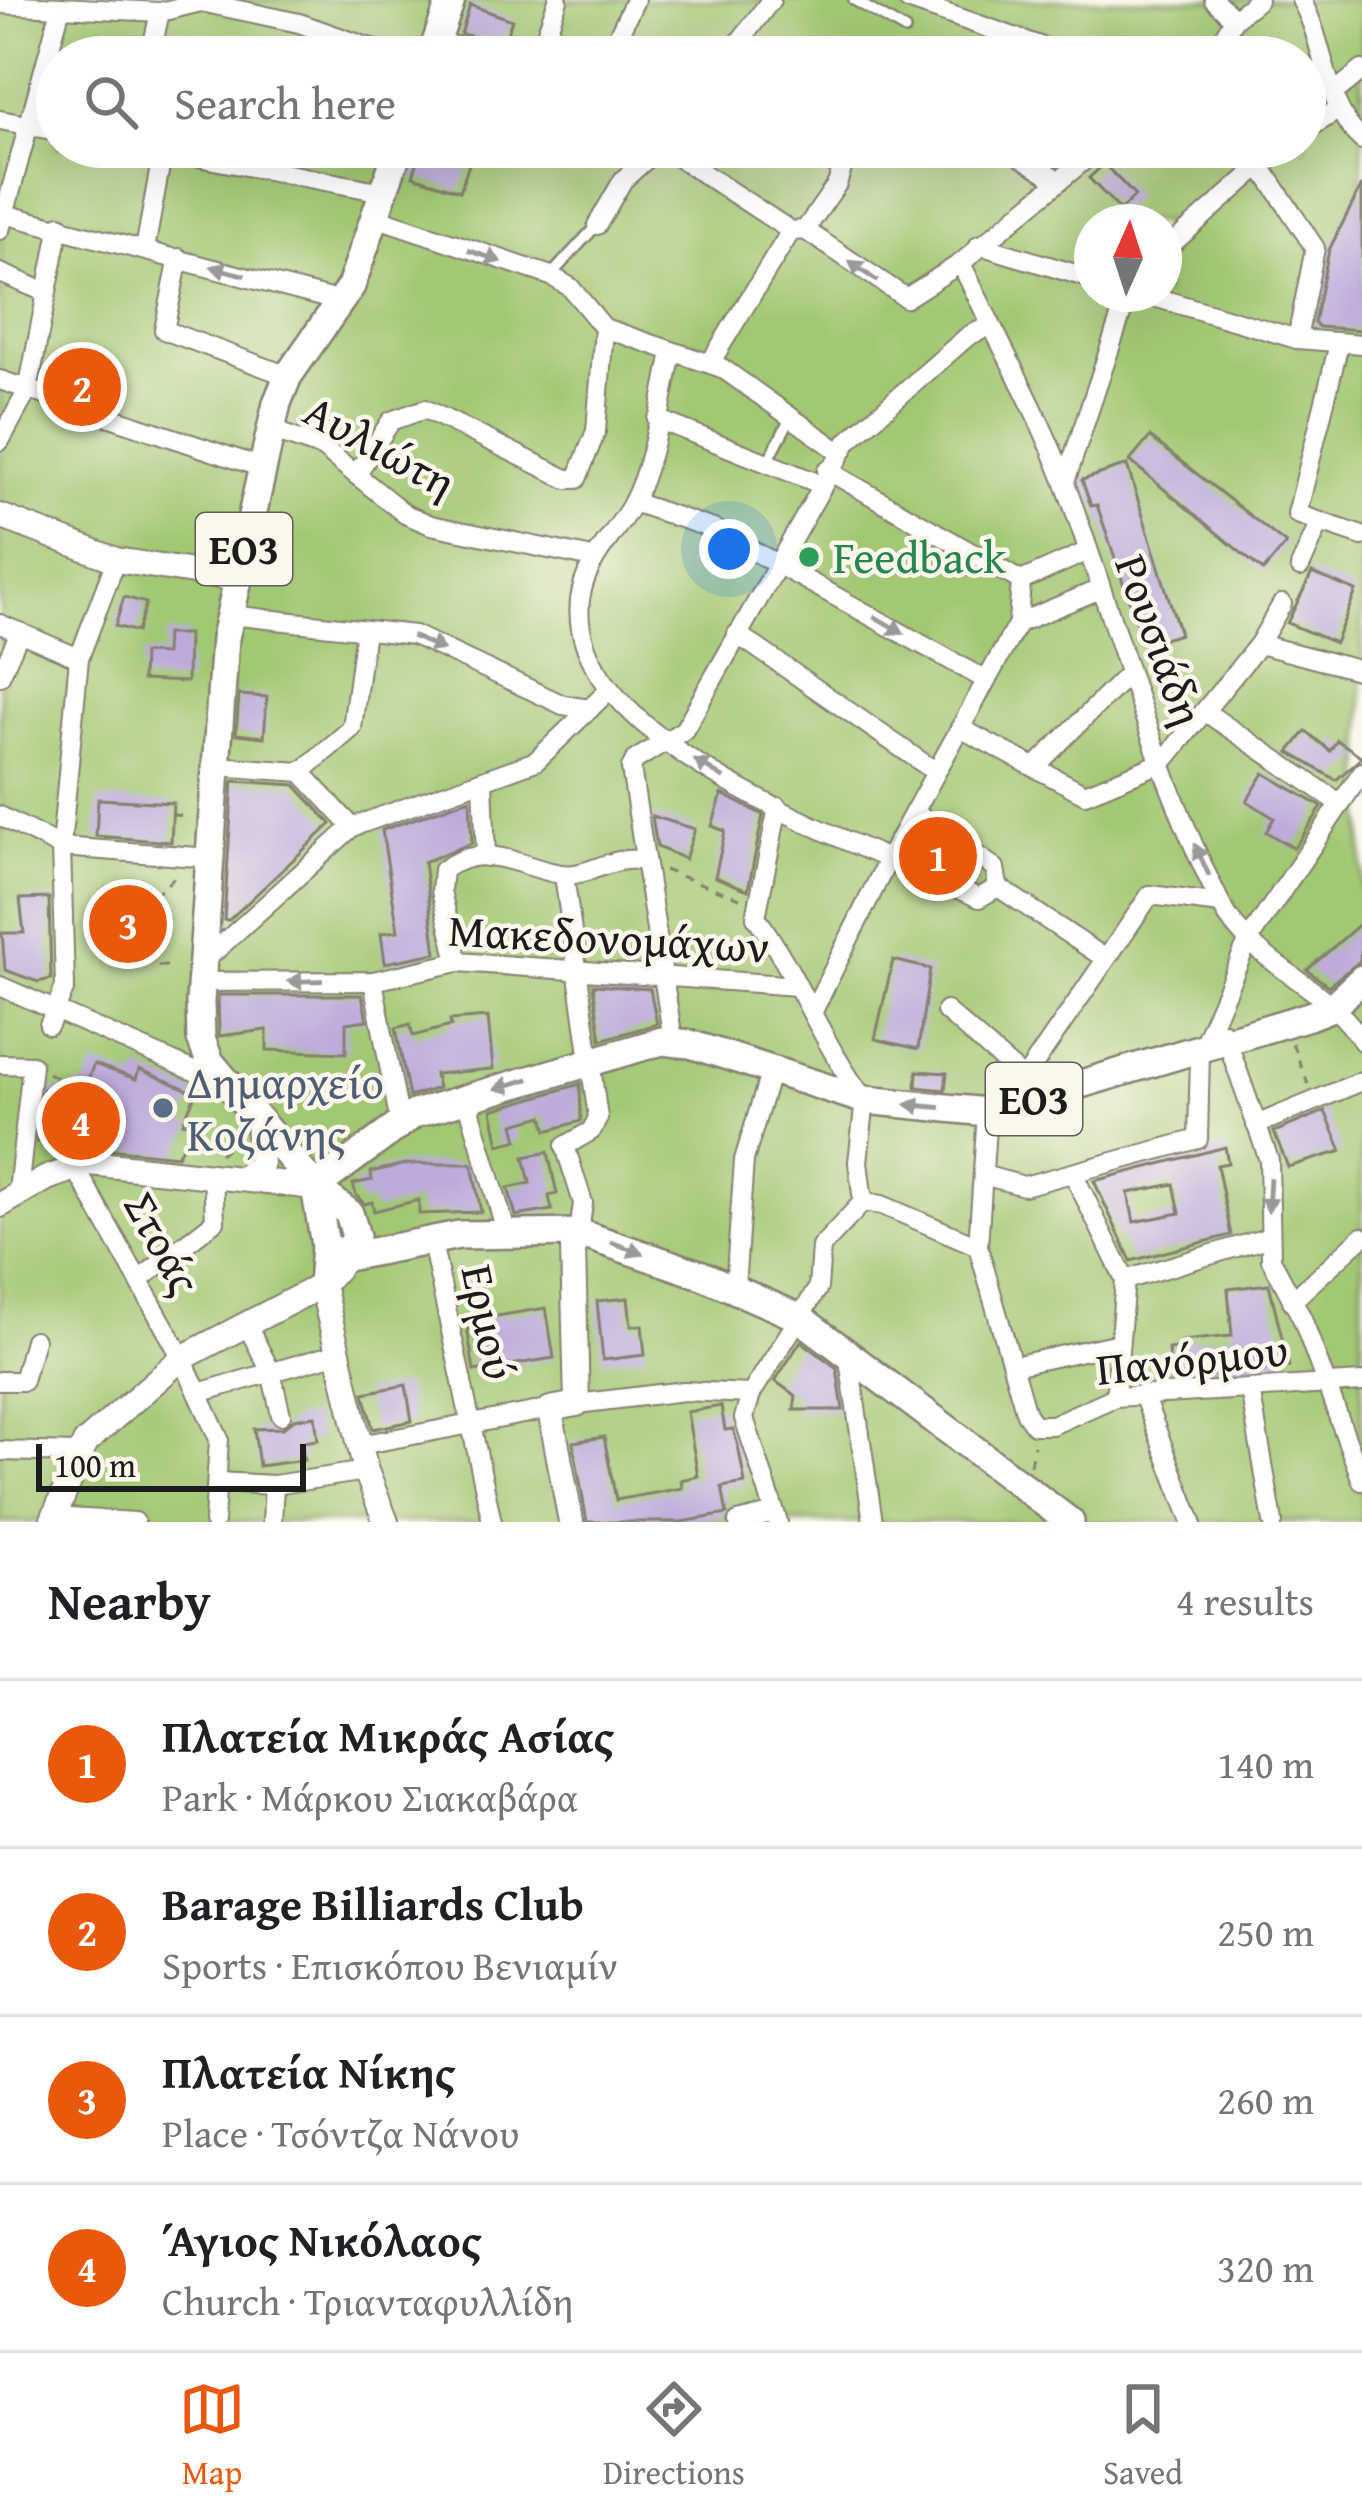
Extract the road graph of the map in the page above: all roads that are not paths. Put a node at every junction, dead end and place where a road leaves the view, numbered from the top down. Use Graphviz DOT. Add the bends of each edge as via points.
graph roads {
  1 [pos="451,0"];
  2 [pos="558,0"];
  3 [pos="635,0"];
  4 [pos="771,0"];
  5 [pos="854,0"];
  6 [pos="908,0"];
  7 [pos="1214,0"];
  8 [pos="1258,0"];
  9 [pos="1301,0"];
  10 [pos="201,1"];
  11 [pos="0,4"];
  12 [pos="61,7"];
  13 [pos="160,12"];
  14 [pos="1234,19"];
  15 [pos="905,30"];
  16 [pos="53,36"];
  17 [pos="155,36"];
  18 [pos="336,36"];
  19 [pos="439,36"];
  20 [pos="545,36"];
  21 [pos="618,36"];
  22 [pos="744,36"];
  23 [pos="1011,36"];
  24 [pos="1224,36"];
  25 [pos="1318,36"];
  26 [pos="1326,64"];
  27 [pos="1362,70"];
  28 [pos="36,96"];
  29 [pos="1337,100"];
  30 [pos="1326,111"];
  31 [pos="0,120"];
  32 [pos="28,125"];
  33 [pos="36,127"];
  34 [pos="1362,140"];
  35 [pos="152,168"];
  36 [pos="232,168"];
  37 [pos="392,168"];
  38 [pos="636,168"];
  39 [pos="695,168"];
  40 [pos="842,168"];
  41 [pos="1038,168"];
  42 [pos="1073,168"];
  43 [pos="1241,168"];
  44 [pos="1263,168"];
  45 [pos="1058,180"];
  46 [pos="379,204"];
  47 [pos="1,219"];
  48 [pos="60,225"];
  49 [pos="597,225"];
  50 [pos="798,231"];
  51 [pos="1182,231"];
  52 [pos="979,245"];
  53 [pos="145,249"];
  54 [pos="179,258"];
  55 [pos="961,263"];
  56 [pos="0,273"];
  57 [pos="1074,274"];
  58 [pos="551,276"];
  59 [pos="45,292"];
  60 [pos="341,302"];
  61 [pos="1182,305"];
  62 [pos="1122,312"];
  63 [pos="991,326"];
  64 [pos="604,328"];
  65 [pos="1298,339"];
  66 [pos="1339,344"];
  67 [pos="1362,344"];
  68 [pos="672,352"];
  69 [pos="710,363"];
  70 [pos="287,376"];
  71 [pos="0,380"];
  72 [pos="28,390"];
  73 [pos="792,415"];
  74 [pos="657,419"];
  75 [pos="271,430"];
  76 [pos="0,441"];
  77 [pos="840,452"];
  78 [pos="767,463"];
  79 [pos="263,468"];
  80 [pos="356,475"];
  81 [pos="824,477"];
  82 [pos="1065,482"];
  83 [pos="633,502"];
  84 [pos="0,516"];
  85 [pos="1320,522"];
  86 [pos="1362,536"];
  87 [pos="1086,552"];
  88 [pos="593,558"];
  89 [pos="116,560"];
  90 [pos="777,561"];
  91 [pos="1300,567"];
  92 [pos="238,579"];
  93 [pos="1021,581"];
  94 [pos="1098,590"];
  95 [pos="1282,604"];
  96 [pos="230,615"];
  97 [pos="1018,623"];
  98 [pos="0,624"];
  99 [pos="365,630"];
  100 [pos="20,632"];
  101 [pos="737,634"];
  102 [pos="1259,644"];
  103 [pos="79,658"];
  104 [pos="1362,671"];
  105 [pos="1128,674"];
  106 [pos="0,676"];
  107 [pos="986,680"];
  108 [pos="610,689"];
  109 [pos="590,710"];
  110 [pos="1207,713"];
  111 [pos="960,728"];
  112 [pos="666,742"];
  113 [pos="1163,762"];
  114 [pos="216,766"];
  115 [pos="1035,767"];
  116 [pos="301,772"];
  117 [pos="936,772"];
  118 [pos="1362,772"];
  119 [pos="482,781"];
  120 [pos="1340,804"];
  121 [pos="778,807"];
  122 [pos="914,812"];
  123 [pos="0,816"];
  124 [pos="352,827"];
  125 [pos="61,847"];
  126 [pos="890,856"];
  127 [pos="486,857"];
  128 [pos="211,858"];
  129 [pos="643,861"];
  130 [pos="564,875"];
  131 [pos="998,887"];
  132 [pos="1221,904"];
  133 [pos="1248,941"];
  134 [pos="1106,959"];
  135 [pos="458,962"];
  136 [pos="578,970"];
  137 [pos="202,972"];
  138 [pos="662,976"];
  139 [pos="1362,980"];
  140 [pos="373,981"];
  141 [pos="0,986"];
  142 [pos="797,986"];
  143 [pos="1332,1007"];
  144 [pos="946,1011"];
  145 [pos="1217,1011"];
  146 [pos="812,1013"];
  147 [pos="52,1018"];
  148 [pos="673,1040"];
  149 [pos="1362,1041"];
  150 [pos="1228,1043"];
  151 [pos="1199,1052"];
  152 [pos="590,1061"];
  153 [pos="0,1064"];
  154 [pos="771,1070"];
  155 [pos="1362,1082"];
  156 [pos="228,1086"];
  157 [pos="1027,1089"];
  158 [pos="466,1099"];
  159 [pos="866,1100"];
  160 [pos="987,1112"];
  161 [pos="258,1120"];
  162 [pos="400,1123"];
  163 [pos="1256,1125"];
  164 [pos="75,1167"];
  165 [pos="1073,1173"];
  166 [pos="983,1175"];
  167 [pos="213,1177"];
  168 [pos="241,1179"];
  169 [pos="315,1187"];
  170 [pos="9,1199"];
  171 [pos="862,1202"];
  172 [pos="506,1232"];
  173 [pos="579,1233"];
  174 [pos="1362,1237"];
  175 [pos="430,1238"];
  176 [pos="1267,1238"];
  177 [pos="978,1246"];
  178 [pos="336,1250"];
  179 [pos="139,1280"];
  180 [pos="1125,1280"];
  181 [pos="322,1285"];
  182 [pos="735,1288"];
  183 [pos="1292,1301"];
  184 [pos="800,1318"];
  185 [pos="247,1324"];
  186 [pos="34,1340"];
  187 [pos="1119,1342"];
  188 [pos="339,1353"];
  189 [pos="848,1353"];
  190 [pos="182,1358"];
  191 [pos="1013,1366"];
  192 [pos="271,1372"];
  193 [pos="0,1382"];
  194 [pos="1362,1382"];
  195 [pos="1323,1384"];
  196 [pos="1250,1389"];
  197 [pos="198,1393"];
  198 [pos="751,1394"];
  199 [pos="1143,1395"];
  200 [pos="1115,1397"];
  201 [pos="577,1404"];
  202 [pos="550,1409"];
  203 [pos="281,1415"];
  204 [pos="471,1422"];
  205 [pos="360,1445"];
  206 [pos="0,1451"];
  207 [pos="76,1453"];
  208 [pos="366,1471"];
  209 [pos="1362,1481"];
  210 [pos="217,1482"];
  211 [pos="274,1485"];
  212 [pos="776,1518"];
  213 [pos="53,1520"];
  214 [pos="135,1522"];
  215 [pos="214,1522"];
  216 [pos="272,1522"];
  217 [pos="386,1522"];
  218 [pos="492,1522"];
  219 [pos="571,1522"];
  220 [pos="738,1522"];
  221 [pos="873,1522"];
  222 [pos="1070,1522"];
  223 [pos="1192,1522"];
  224 [pos="1273,1522"];
  1 -- 19 [label="main road"];
  2 -- 20 [label="street"];
  3 -- 21 [label="street"];
  4 -- 22 [label="street"];
  5 -- 15 [label="lane"];
  6 -- 23 [label="street"];
  7 -- 14 [label="street"];
  8 -- 14 [label="street"];
  9 -- 25 [label="street"];
  10 -- 13 [label="street"];
  10 -- 18 [label="street"];
  11 -- 12 [label="street"];
  12 -- 13 [label="street"];
  12 -- 16 [label="street"];
  13 -- 17 [label="street"];
  14 -- 24 [label="street"];
  26 -- 29 [label="street"];
  27 -- 29 [label="street"];
  28 -- 32 [label="street"];
  29 -- 30 [label="street"];
  29 -- 34 [label="street"];
  31 -- 32 [label="street"];
  32 -- 33 [label="street"];
  32 -- 47 [label="street"];
  35 -- 53 [label="street"];
  36 -- 46 [label="street"];
  37 -- 46 [label="main road, ΕΟ3"];
  38 -- 49 [label="street"];
  39 -- 50 [label="street"];
  40 -- 50 [label="street"];
  41 -- 45 [label="street"];
  42 -- 45 [label="street"];
  43 -- 51 [label="street"];
  44 -- 65 [label="street" via="1315,248"];
  45 -- 52 [label="street"];
  46 -- 58 [label="street, one-way"];
  46 -- 60 [label="main road, ΕΟ3"];
  47 -- 48 [label="street"];
  48 -- 53 [label="street"];
  48 -- 59 [label="street"];
  49 -- 58 [label="lane"];
  55 -- 50 [label="street, one-way" via="906,298"];
  50 -- 69 [label="street"];
  52 -- 55 [label="street"];
  52 -- 57 [label="street"];
  53 -- 54 [label="street"];
  60 -- 54 [label="street, one-way"];
  54 -- 70 [label="street" via="164,330"];
  55 -- 63 [label="street, Ρουσιάδη"];
  56 -- 59 [label="street"];
  58 -- 64 [label="street"];
  59 -- 72 [label="street"];
  60 -- 70 [label="main road, ΕΟ3"];
  61 -- 65 [label="street"];
  62 -- 82 [label="street"];
  63 -- 77 [label="street" via="968,336"];
  63 -- 82 [label="street, Ρουσιάδη"];
  64 -- 68 [label="street"];
  64 -- 80 [label="street" via="596,431 582,472 567,479 425,409 391,421"];
  65 -- 66 [label="street"];
  66 -- 67 [label="street"];
  66 -- 85 [label="street" via="1297,514"];
  68 -- 69 [label="street"];
  68 -- 74 [label="street"];
  69 -- 73 [label="street"];
  70 -- 75 [label="main road, ΕΟ3"];
  71 -- 72 [label="street"];
  72 -- 76 [label="street"];
  72 -- 79 [label="street"];
  73 -- 77 [label="street"];
  73 -- 78 [label="lane"];
  74 -- 78 [label="street"];
  74 -- 83 [label="street"];
  75 -- 79 [label="main road, ΕΟ3"];
  75 -- 80 [label="street, Αυλιώτη" via="323,448"];
  77 -- 81 [label="street"];
  78 -- 81 [label="street"];
  79 -- 92 [label="main road, ΕΟ3"];
  80 -- 88 [label="street, Αυλιώτη" via="430,525"];
  81 -- 90 [label="street"];
  81 -- 93 [label="street"];
  82 -- 87 [label="street, Ρουσιάδη"];
  83 -- 88 [label="street"];
  83 -- 90 [label="street"];
  84 -- 89 [label="street"];
  85 -- 86 [label="street"];
  85 -- 91 [label="street"];
  87 -- 93 [label="street"];
  87 -- 94 [label="street, Ρουσιάδη"];
  88 -- 108 [label="street" via="579,622"];
  89 -- 92 [label="street"];
  89 -- 103 [label="street"];
  90 -- 101 [label="street"];
  90 -- 107 [label="street, one-way"];
  92 -- 96 [label="main road, ΕΟ3"];
  93 -- 97 [label="street"];
  94 -- 97 [label="street"];
  94 -- 105 [label="street, Ρουσιάδη"];
  95 -- 102 [label="street"];
  96 -- 99 [label="street"];
  96 -- 114 [label="main road, ΕΟ3"];
  97 -- 107 [label="street"];
  98 -- 100 [label="street"];
  99 -- 109 [label="street, one-way" via="414,635"];
  99 -- 116 [label="street" via="352,728"];
  100 -- 103 [label="street"];
  100 -- 106 [label="street"];
  101 -- 112 [label="street" via="684,730"];
  101 -- 117 [label="street"];
  102 -- 104 [label="street"];
  102 -- 110 [label="street"];
  103 -- 125 [label="street"];
  105 -- 113 [label="street, Ρουσιάδη"];
  105 -- 115 [label="street"];
  107 -- 111 [label="street"];
  108 -- 109 [label="street"];
  108 -- 112 [label="street"];
  109 -- 119 [label="street" via="536,761"];
  110 -- 113 [label="street"];
  110 -- 120 [label="street"];
  111 -- 115 [label="street"];
  111 -- 117 [label="street"];
  121 -- 112 [label="street, one-way"];
  112 -- 129 [label="street" via="631,768"];
  113 -- 115 [label="street" via="1085,794"];
  132 -- 113 [label="street, Ρουσιάδη, one-way"];
  114 -- 116 [label="street"];
  114 -- 128 [label="main road, ΕΟ3"];
  116 -- 124 [label="street"];
  117 -- 122 [label="street"];
  118 -- 120 [label="street"];
  119 -- 124 [label="street"];
  119 -- 127 [label="street"];
  120 -- 133 [label="street"];
  121 -- 126 [label="street"];
  121 -- 142 [label="street" via="755,917"];
  122 -- 126 [label="street"];
  122 -- 131 [label="street" via="995,868"];
  123 -- 125 [label="street"];
  124 -- 137 [label="street"];
  125 -- 128 [label="street"];
  125 -- 147 [label="street" via="65,987"];
  126 -- 131 [label="street" via="979,898"];
  126 -- 146 [label="street"];
  127 -- 130 [label="street" via="516,857"];
  127 -- 135 [label="street" via="452,863 440,879"];
  128 -- 137 [label="main road, ΕΟ3"];
  129 -- 130 [label="street" via="623,857"];
  129 -- 138 [label="street"];
  130 -- 136 [label="street"];
  131 -- 134 [label="street"];
  132 -- 133 [label="street, Ρουσιάδη"];
  132 -- 134 [label="street" via="1150,895"];
  133 -- 143 [label="street, Ρουσιάδη"];
  133 -- 145 [label="street"];
  134 -- 157 [label="street"];
  135 -- 136 [label="street, Μακεδονομάχων"];
  135 -- 140 [label="street, Μακεδονομάχων"];
  136 -- 138 [label="street, Μακεδονομάχων"];
  136 -- 152 [label="street"];
  140 -- 137 [label="street, Μακεδονομάχων, one-way"];
  137 -- 156 [label="main road, ΕΟ3" via="201,1039"];
  138 -- 142 [label="street, Μακεδονομάχων"];
  138 -- 148 [label="street"];
  139 -- 143 [label="main road, ΕΟ3"];
  140 -- 162 [label="street"];
  141 -- 147 [label="street"];
  142 -- 146 [label="street"];
  143 -- 149 [label="street, Ρουσιάδη"];
  143 -- 150 [label="main road, ΕΟ3"];
  144 -- 157 [label="street"];
  145 -- 150 [label="street"];
  145 -- 151 [label="street"];
  146 -- 159 [label="street"];
  147 -- 156 [label="street"];
  148 -- 152 [label="main road"];
  148 -- 154 [label="main road, ΕΟ3"];
  150 -- 151 [label="main road, ΕΟ3"];
  150 -- 163 [label="street"];
  151 -- 157 [label="main road, ΕΟ3"];
  151 -- 165 [label="street" via="1198,1138"];
  152 -- 158 [label="main road, one-way"];
  152 -- 173 [label="street" via="597,1125 564,1154 583,1202"];
  153 -- 170 [label="street" via="32,1065"];
  154 -- 159 [label="main road, ΕΟ3"];
  154 -- 182 [label="street" via="744,1160"];
  155 -- 163 [label="street"];
  156 -- 161 [label="main road, ΕΟ3"];
  157 -- 160 [label="main road, ΕΟ3"];
  158 -- 162 [label="main road"];
  158 -- 172 [label="street"];
  160 -- 159 [label="main road, ΕΟ3, one-way"];
  159 -- 171 [label="street"];
  160 -- 166 [label="street"];
  161 -- 168 [label="street" via="261,1165"];
  161 -- 169 [label="main road, ΕΟ3"];
  162 -- 169 [label="main road"];
  163 -- 176 [label="street, one-way" via="1271,1178"];
  164 -- 167 [label="street"];
  164 -- 170 [label="street"];
  164 -- 179 [label="street, Στοάς"];
  165 -- 166 [label="street" via="1024,1186"];
  165 -- 180 [label="street"];
  166 -- 177 [label="street"];
  167 -- 168 [label="street"];
  167 -- 179 [label="street" via="214,1221"];
  168 -- 169 [label="street"];
  169 -- 178 [label="main road"];
  171 -- 177 [label="street"];
  171 -- 184 [label="street" via="821,1247 818,1288"];
  172 -- 173 [label="main road"];
  172 -- 175 [label="main road"];
  173 -- 182 [label="main road, one-way"];
  173 -- 201 [label="street"];
  174 -- 183 [label="street"];
  175 -- 178 [label="main road"];
  175 -- 204 [label="street, Ερμού"];
  176 -- 180 [label="street"];
  176 -- 183 [label="street"];
  177 -- 191 [label="street"];
  178 -- 181 [label="main road"];
  179 -- 190 [label="street, Στοάς"];
  180 -- 187 [label="street"];
  181 -- 185 [label="street"];
  181 -- 188 [label="street"];
  182 -- 184 [label="main road"];
  183 -- 195 [label="street"];
  184 -- 189 [label="main road"];
  184 -- 198 [label="street"];
  185 -- 190 [label="street"];
  185 -- 192 [label="street"];
  186 -- 193 [label="street" via="23,1381"];
  187 -- 191 [label="street"];
  187 -- 200 [label="street"];
  188 -- 192 [label="street"];
  188 -- 205 [label="street"];
  189 -- 221 [label="street"];
  189 -- 222 [label="main road"];
  190 -- 197 [label="street, Στοάς"];
  190 -- 207 [label="street"];
  191 -- 200 [label="street, Πανόρμου" via="1030,1420 1052,1425"];
  192 -- 197 [label="street"];
  192 -- 203 [label="street"];
  194 -- 195 [label="street, Πανόρμου"];
  195 -- 196 [label="street, Πανόρμου"];
  195 -- 209 [label="street"];
  196 -- 199 [label="street, Πανόρμου"];
  196 -- 224 [label="street"];
  197 -- 210 [label="street, Στοάς" via="219,1439"];
  198 -- 201 [label="street" via="684,1391"];
  198 -- 212 [label="street" via="745,1434"];
  199 -- 200 [label="street, Πανόρμου"];
  199 -- 223 [label="street"];
  201 -- 202 [label="street"];
  202 -- 204 [label="street"];
  202 -- 219 [label="street"];
  204 -- 205 [label="street"];
  204 -- 218 [label="street, Ερμού"];
  205 -- 208 [label="street"];
  206 -- 207 [label="street"];
  207 -- 213 [label="street"];
  208 -- 211 [label="street"];
  208 -- 217 [label="street"];
  210 -- 211 [label="street"];
  210 -- 215 [label="street, Στοάς"];
  211 -- 216 [label="street"];
  212 -- 220 [label="street"];
  213 -- 214 [label="street"];
}
